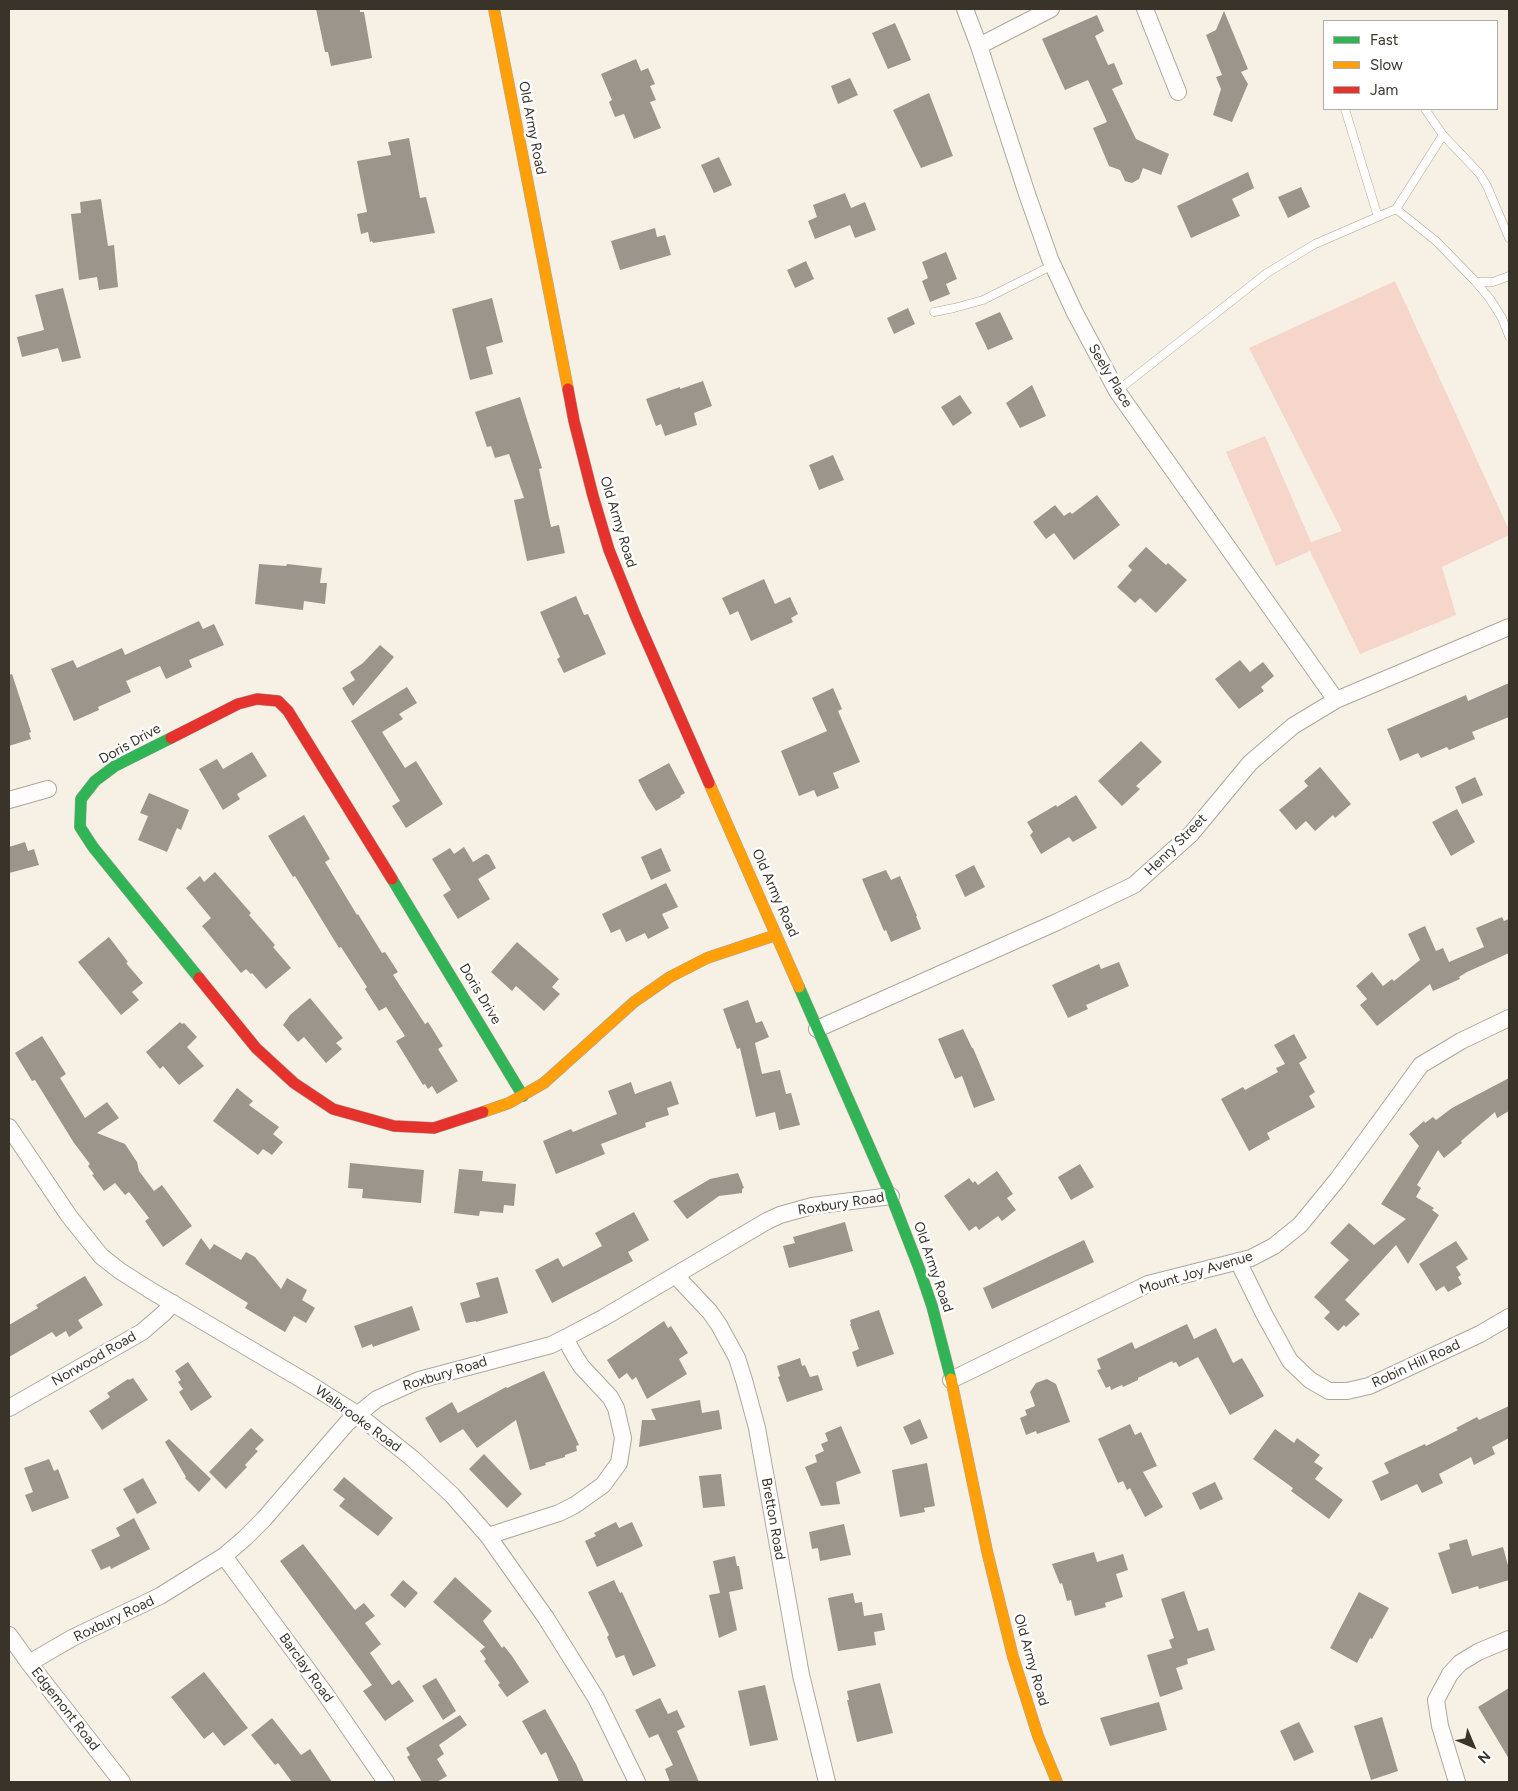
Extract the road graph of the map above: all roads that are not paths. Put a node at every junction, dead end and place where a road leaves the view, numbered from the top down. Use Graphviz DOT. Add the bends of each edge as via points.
graph roads {
  1 [pos="494,9"];
  2 [pos="965,9"];
  3 [pos="1051,9"];
  4 [pos="1145,9"];
  5 [pos="979,46"];
  6 [pos="1178,92"];
  7 [pos="1346,110"];
  8 [pos="1426,110"];
  9 [pos="1443,135"];
  10 [pos="1396,209"];
  11 [pos="1378,217"];
  12 [pos="1509,238"];
  13 [pos="1053,265"];
  14 [pos="1509,276"];
  15 [pos="1476,282"];
  16 [pos="934,312"];
  17 [pos="1509,336"];
  18 [pos="1117,391"];
  19 [pos="1509,627"];
  20 [pos="1336,700"];
  21 [pos="48,789"];
  22 [pos="9,800"];
  23 [pos="776,935"];
  24 [pos="1509,1018"];
  25 [pos="817,1028"];
  26 [pos="523,1096"];
  27 [pos="9,1127"];
  28 [pos="891,1196"];
  29 [pos="1238,1261"];
  30 [pos="676,1276"];
  31 [pos="173,1303"];
  32 [pos="1509,1317"];
  33 [pos="565,1338"];
  34 [pos="951,1380"];
  35 [pos="9,1408"];
  36 [pos="357,1414"];
  37 [pos="488,1536"];
  38 [pos="224,1556"];
  39 [pos="9,1635"];
  40 [pos="1509,1639"];
  41 [pos="29,1663"];
  42 [pos="122,1782"];
  43 [pos="386,1782"];
  44 [pos="637,1782"];
  45 [pos="827,1782"];
  46 [pos="1057,1782"];
  47 [pos="1457,1782"];
  1 -- 23 [label="street, Old Army Road" via="574,421 608,550"];
  2 -- 5 [label="street, Seely Place"];
  3 -- 5 [label="street"];
  4 -- 6 [label="street"];
  5 -- 13 [label="street, Seely Place"];
  7 -- 11 [label="lane"];
  8 -- 9 [label="lane"];
  9 -- 10 [label="lane"];
  9 -- 12 [label="lane" via="1479,173"];
  10 -- 11 [label="lane"];
  10 -- 15 [label="lane" via="1436,241"];
  11 -- 18 [label="lane" via="1315,244 1268,273"];
  13 -- 16 [label="lane" via="983,300"];
  13 -- 18 [label="street, Seely Place" via="1075,314"];
  14 -- 15 [label="lane" via="1493,282"];
  15 -- 17 [label="lane" via="1502,318"];
  18 -- 20 [label="street, Seely Place"];
  19 -- 20 [label="street, Henry Street"];
  20 -- 25 [label="street, Henry Street" via="1293,726 1250,763 1191,834 1134,885"];
  21 -- 22 [label="street"];
  23 -- 25 [label="street, Old Army Road"];
  23 -- 26 [label="street, Doris Drive" via="707,958 670,977 634,1002 544,1084"];
  24 -- 29 [label="street, Mount Joy Avenue" via="1420,1065 1337,1180 1300,1225 1274,1246"];
  25 -- 28 [label="street, Old Army Road"];
  26 -- 26 [label="street, Doris Drive" via="434,1128 394,1126 333,1109 294,1082 256,1048 92,847 80,827 81,800 95,781 115,766 238,704 257,699 278,701 288,711 356,818"];
  27 -- 31 [label="street, Walbrooke Road" via="68,1216 101,1256"];
  28 -- 30 [label="street, Roxbury Road" via="812,1206 766,1220"];
  28 -- 34 [label="street, Old Army Road" via="929,1298"];
  29 -- 32 [label="street, Robin Hill Road" via="1290,1361 1310,1380 1329,1391 1369,1386"];
  29 -- 34 [label="street, Mount Joy Avenue" via="1148,1284"];
  30 -- 33 [label="street, Roxbury Road"];
  30 -- 45 [label="street, Bretton Road" via="719,1325 744,1380 757,1428 801,1675"];
  31 -- 35 [label="street, Norwood Road" via="142,1332"];
  31 -- 36 [label="street, Walbrooke Road"];
  33 -- 36 [label="street, Roxbury Road" via="419,1380 377,1399"];
  33 -- 37 [label="street" via="581,1366 616,1408 623,1438 618,1463 603,1484 575,1505"];
  34 -- 46 [label="street, Old Army Road" via="1013,1657"];
  36 -- 37 [label="street, Walbrooke Road" via="435,1478"];
  36 -- 38 [label="street, Roxbury Road" via="264,1518"];
  37 -- 44 [label="street, Walbrooke Road" via="546,1618 591,1690"];
  38 -- 41 [label="street, Roxbury Road" via="160,1596"];
  38 -- 43 [label="street, Barclay Road"];
  39 -- 41 [label="street, Edgemont Road"];
  40 -- 47 [label="street" via="1460,1663 1436,1700 1440,1726"];
  41 -- 42 [label="street, Edgemont Road"];
}
